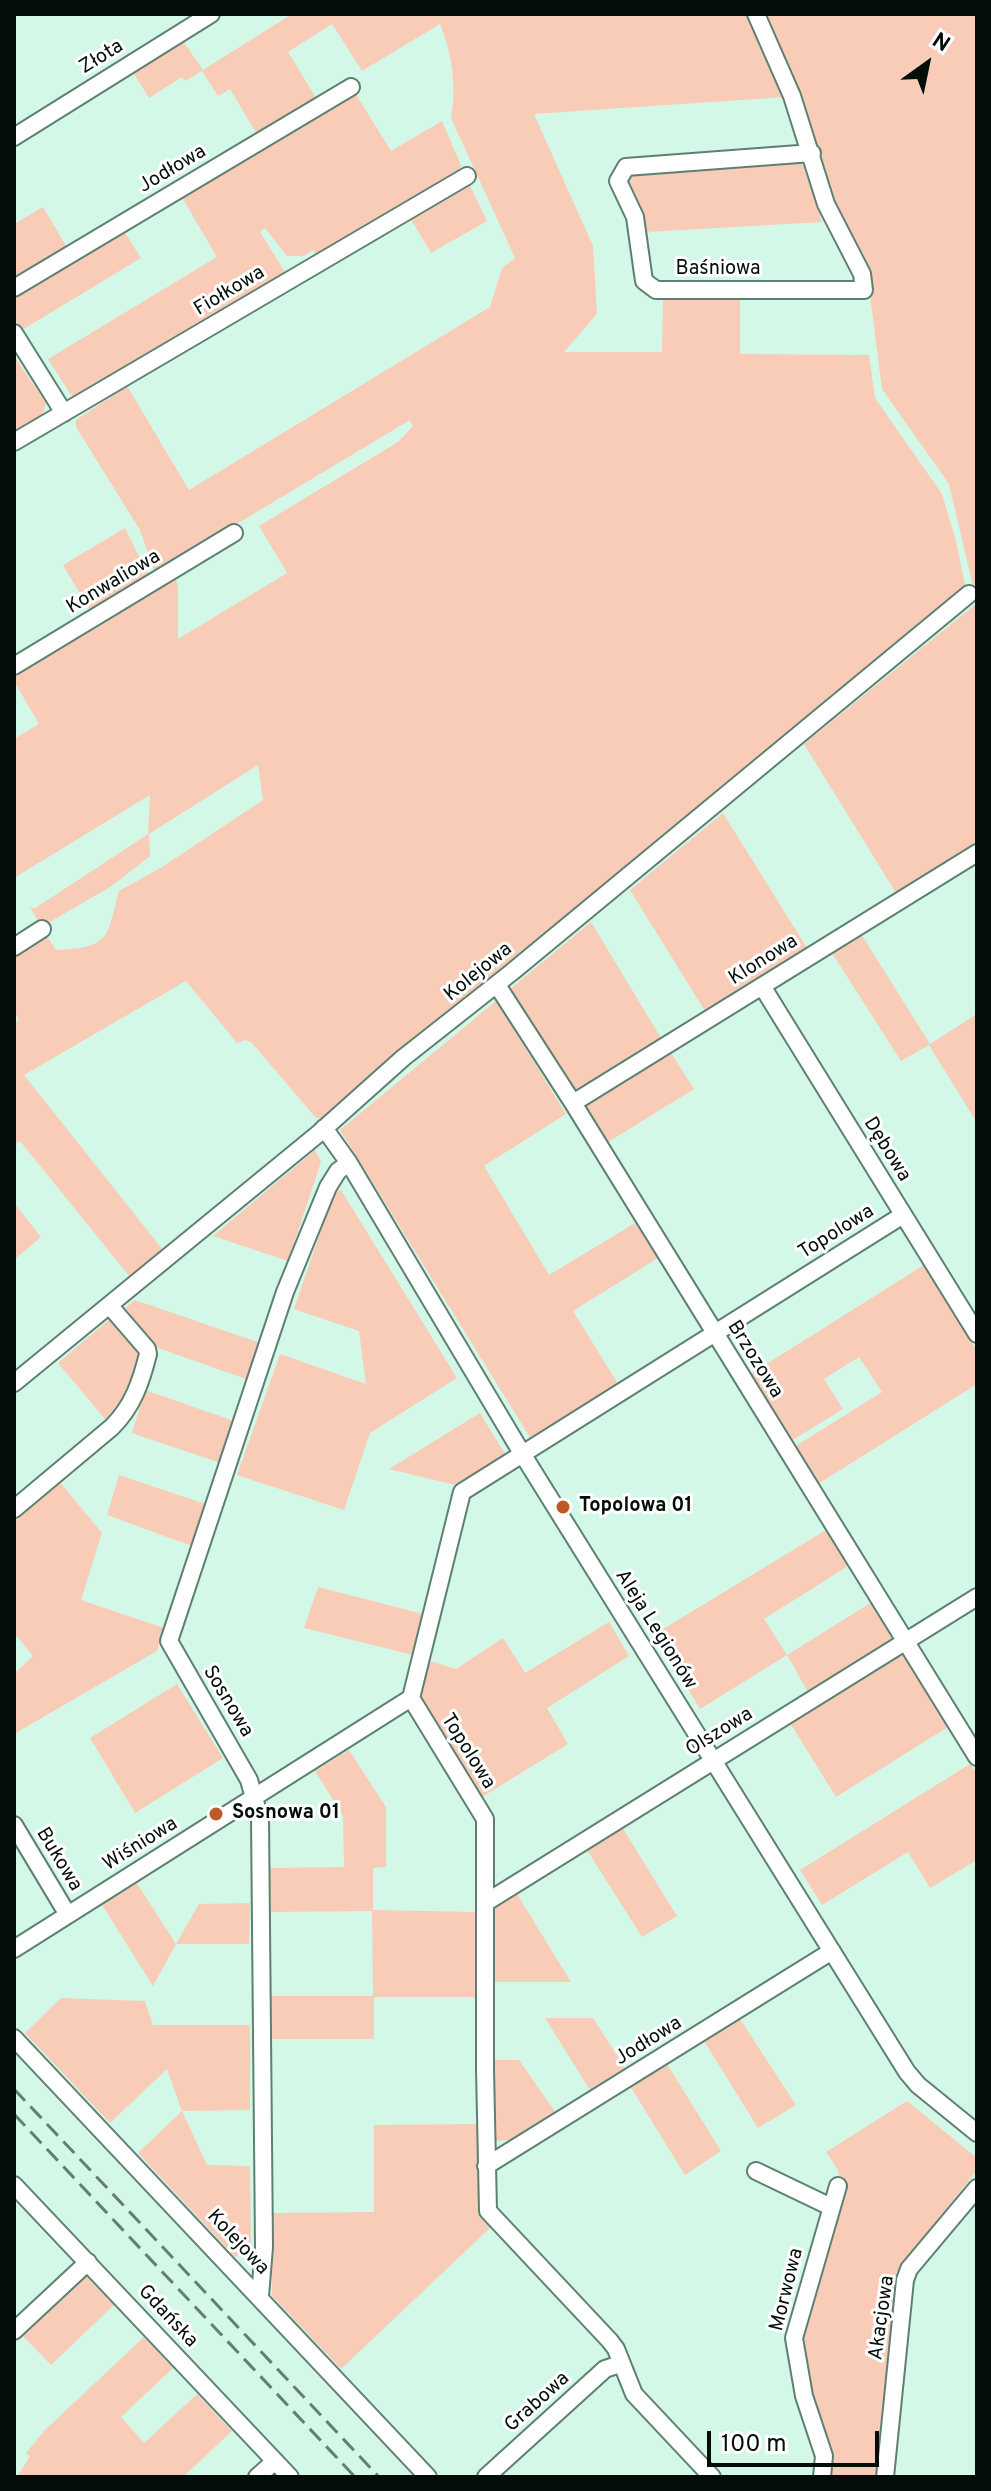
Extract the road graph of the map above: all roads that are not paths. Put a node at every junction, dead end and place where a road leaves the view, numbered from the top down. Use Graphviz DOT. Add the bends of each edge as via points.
graph roads {
  1 [pos="211,14"];
  2 [pos="756,14"];
  3 [pos="351,87"];
  4 [pos="14,137"];
  5 [pos="812,153"];
  6 [pos="467,176"];
  7 [pos="14,288"];
  8 [pos="15,337"];
  9 [pos="64,413"];
  10 [pos="14,442"];
  11 [pos="234,533"];
  12 [pos="969,594"];
  13 [pos="14,666"];
  14 [pos="977,853"];
  15 [pos="42,929"];
  16 [pos="14,947"];
  17 [pos="497,985"];
  18 [pos="762,986"];
  19 [pos="573,1103"];
  20 [pos="324,1128"];
  21 [pos="349,1163"];
  22 [pos="903,1215"];
  23 [pos="109,1305"];
  24 [pos="714,1334"];
  25 [pos="977,1334"];
  26 [pos="14,1383"];
  27 [pos="523,1455"];
  28 [pos="14,1509"];
  29 [pos="977,1597"];
  30 [pos="904,1642"];
  31 [pos="411,1698"];
  32 [pos="977,1757"];
  33 [pos="714,1761"];
  34 [pos="256,1797"];
  35 [pos="14,1825"];
  36 [pos="485,1903"];
  37 [pos="68,1915"];
  38 [pos="14,1949"];
  39 [pos="832,1951"];
  40 [pos="14,2038"];
  41 [pos="977,2133"];
  42 [pos="486,2166"];
  43 [pos="756,2171"];
  44 [pos="14,2185"];
  45 [pos="838,2186"];
  46 [pos="977,2188"];
  47 [pos="831,2207"];
  48 [pos="88,2262"];
  49 [pos="260,2296"];
  50 [pos="14,2331"];
  51 [pos="620,2364"];
  52 [pos="275,2461"];
  53 [pos="257,2477"];
  54 [pos="290,2477"];
  55 [pos="428,2477"];
  56 [pos="486,2477"];
  57 [pos="712,2477"];
  58 [pos="822,2477"];
  59 [pos="885,2477"];
  1 -- 4 [label="street, Złota"];
  2 -- 5 [label="street"];
  3 -- 7 [label="street, Jodłowa"];
  5 -- 5 [label="street, Baśniowa" via="626,167 618,181 635,217 644,281 656,290 864,290 862,274 826,204"];
  6 -- 9 [label="street, Fiołkowa"];
  8 -- 9 [label="street"];
  9 -- 10 [label="street, Fiołkowa"];
  11 -- 13 [label="street, Konwaliowa"];
  12 -- 17 [label="street, Kolejowa"];
  14 -- 18 [label="street, Klonowa"];
  15 -- 16 [label="street"];
  17 -- 19 [label="street, Brzozowa"];
  17 -- 20 [label="street, Kolejowa"];
  18 -- 19 [label="street, Klonowa"];
  18 -- 22 [label="street, Dębowa"];
  19 -- 24 [label="street, Brzozowa"];
  20 -- 21 [label="street, Aleja Legionów"];
  20 -- 23 [label="street, Kolejowa"];
  21 -- 27 [label="street, Aleja Legionów"];
  21 -- 34 [label="street, Sosnowa" via="328,1187 285,1292 169,1641"];
  22 -- 24 [label="street, Topolowa"];
  22 -- 25 [label="street, Dębowa"];
  23 -- 26 [label="street, Kolejowa"];
  23 -- 28 [label="street" via="147,1349 139,1388 112,1427"];
  24 -- 27 [label="street, Topolowa"];
  24 -- 30 [label="street, Brzozowa"];
  27 -- 31 [label="street, Topolowa" via="462,1492"];
  27 -- 33 [label="street, Aleja Legionów"];
  29 -- 30 [label="street, Olszowa"];
  30 -- 32 [label="street, Brzozowa"];
  30 -- 33 [label="street, Olszowa"];
  31 -- 34 [label="street, Wiśniowa"];
  31 -- 36 [label="street, Topolowa" via="485,1819"];
  33 -- 36 [label="street, Olszowa"];
  33 -- 39 [label="street, Aleja Legionów"];
  34 -- 37 [label="street, Wiśniowa"];
  34 -- 49 [label="street, Sosnowa" via="263,2118"];
  35 -- 37 [label="street, Bukowa"];
  36 -- 42 [label="street, Topolowa"];
  37 -- 38 [label="street, Wiśniowa"];
  39 -- 41 [label="street, Aleja Legionów" via="911,2078"];
  39 -- 42 [label="street, Jodłowa"];
  40 -- 49 [label="street, Kolejowa"];
  42 -- 51 [label="street, Topolowa" via="490,2214 610,2341"];
  43 -- 47 [label="street"];
  44 -- 48 [label="street, Gdańska"];
  45 -- 47 [label="street, Morwowa"];
  46 -- 59 [label="street, Akacjowa" via="905,2280"];
  47 -- 58 [label="street, Morwowa" via="794,2338 804,2396 824,2456"];
  48 -- 50 [label="street"];
  48 -- 52 [label="street, Gdańska"];
  49 -- 55 [label="street, Kolejowa"];
  51 -- 56 [label="street, Grabowa" via="605,2369"];
  51 -- 57 [label="street, Topolowa" via="634,2394"];
  52 -- 53 [label="street"];
  52 -- 54 [label="street, Gdańska"];
}
